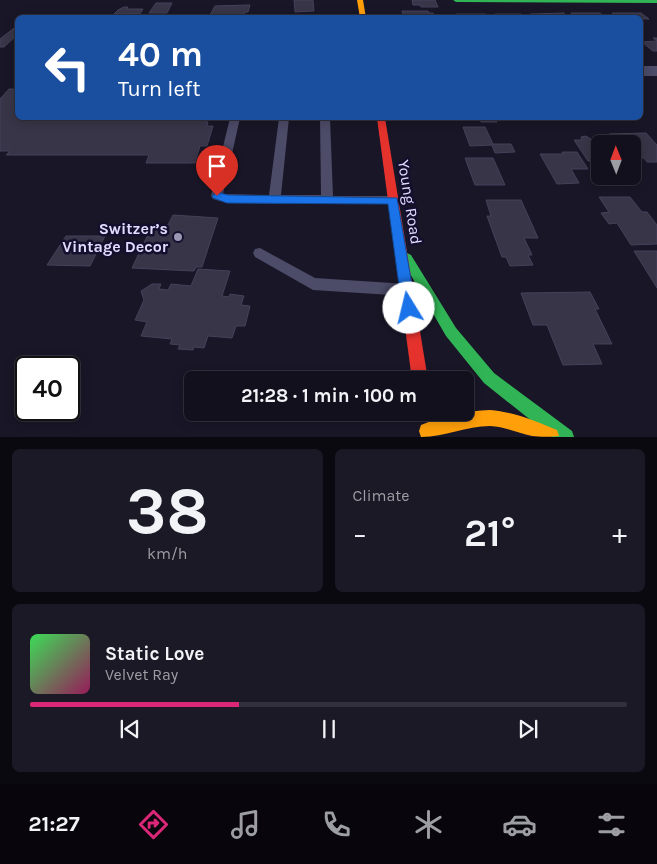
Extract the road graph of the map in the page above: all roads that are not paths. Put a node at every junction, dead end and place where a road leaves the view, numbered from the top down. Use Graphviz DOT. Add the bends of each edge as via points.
graph roads {
  1 [pos="360,0"];
  2 [pos="456,0"];
  3 [pos="596,0"];
  4 [pos="657,1"];
  5 [pos="362,15"];
  6 [pos="643,71"];
  7 [pos="657,71"];
  8 [pos="235,120"];
  9 [pos="284,120"];
  10 [pos="325,120"];
  11 [pos="380,120"];
  12 [pos="276,200"];
  13 [pos="327,200"];
  14 [pos="393,200"];
  15 [pos="400,246"];
  16 [pos="260,253"];
  17 [pos="406,290"];
  18 [pos="419,371"];
  19 [pos="427,430"];
  20 [pos="552,436"];
  21 [pos="566,436"];
  1 -- 5 [label="street"];
  2 -- 3 [label="street"];
  3 -- 4 [label="street"];
  6 -- 7 [label="street"];
  8 -- 12 [label="lane" via="217,196"];
  9 -- 12 [label="lane"];
  10 -- 13 [label="lane"];
  11 -- 14 [label="street, Young Road"];
  12 -- 13 [label="lane"];
  13 -- 14 [label="lane"];
  14 -- 15 [label="street, Young Road"];
  15 -- 17 [label="street, Young Road"];
  15 -- 21 [label="street" via="451,332 489,378"];
  16 -- 17 [label="lane" via="313,284"];
  17 -- 18 [label="street, Young Road"];
  19 -- 20 [label="street" via="474,419 509,420"];
}
